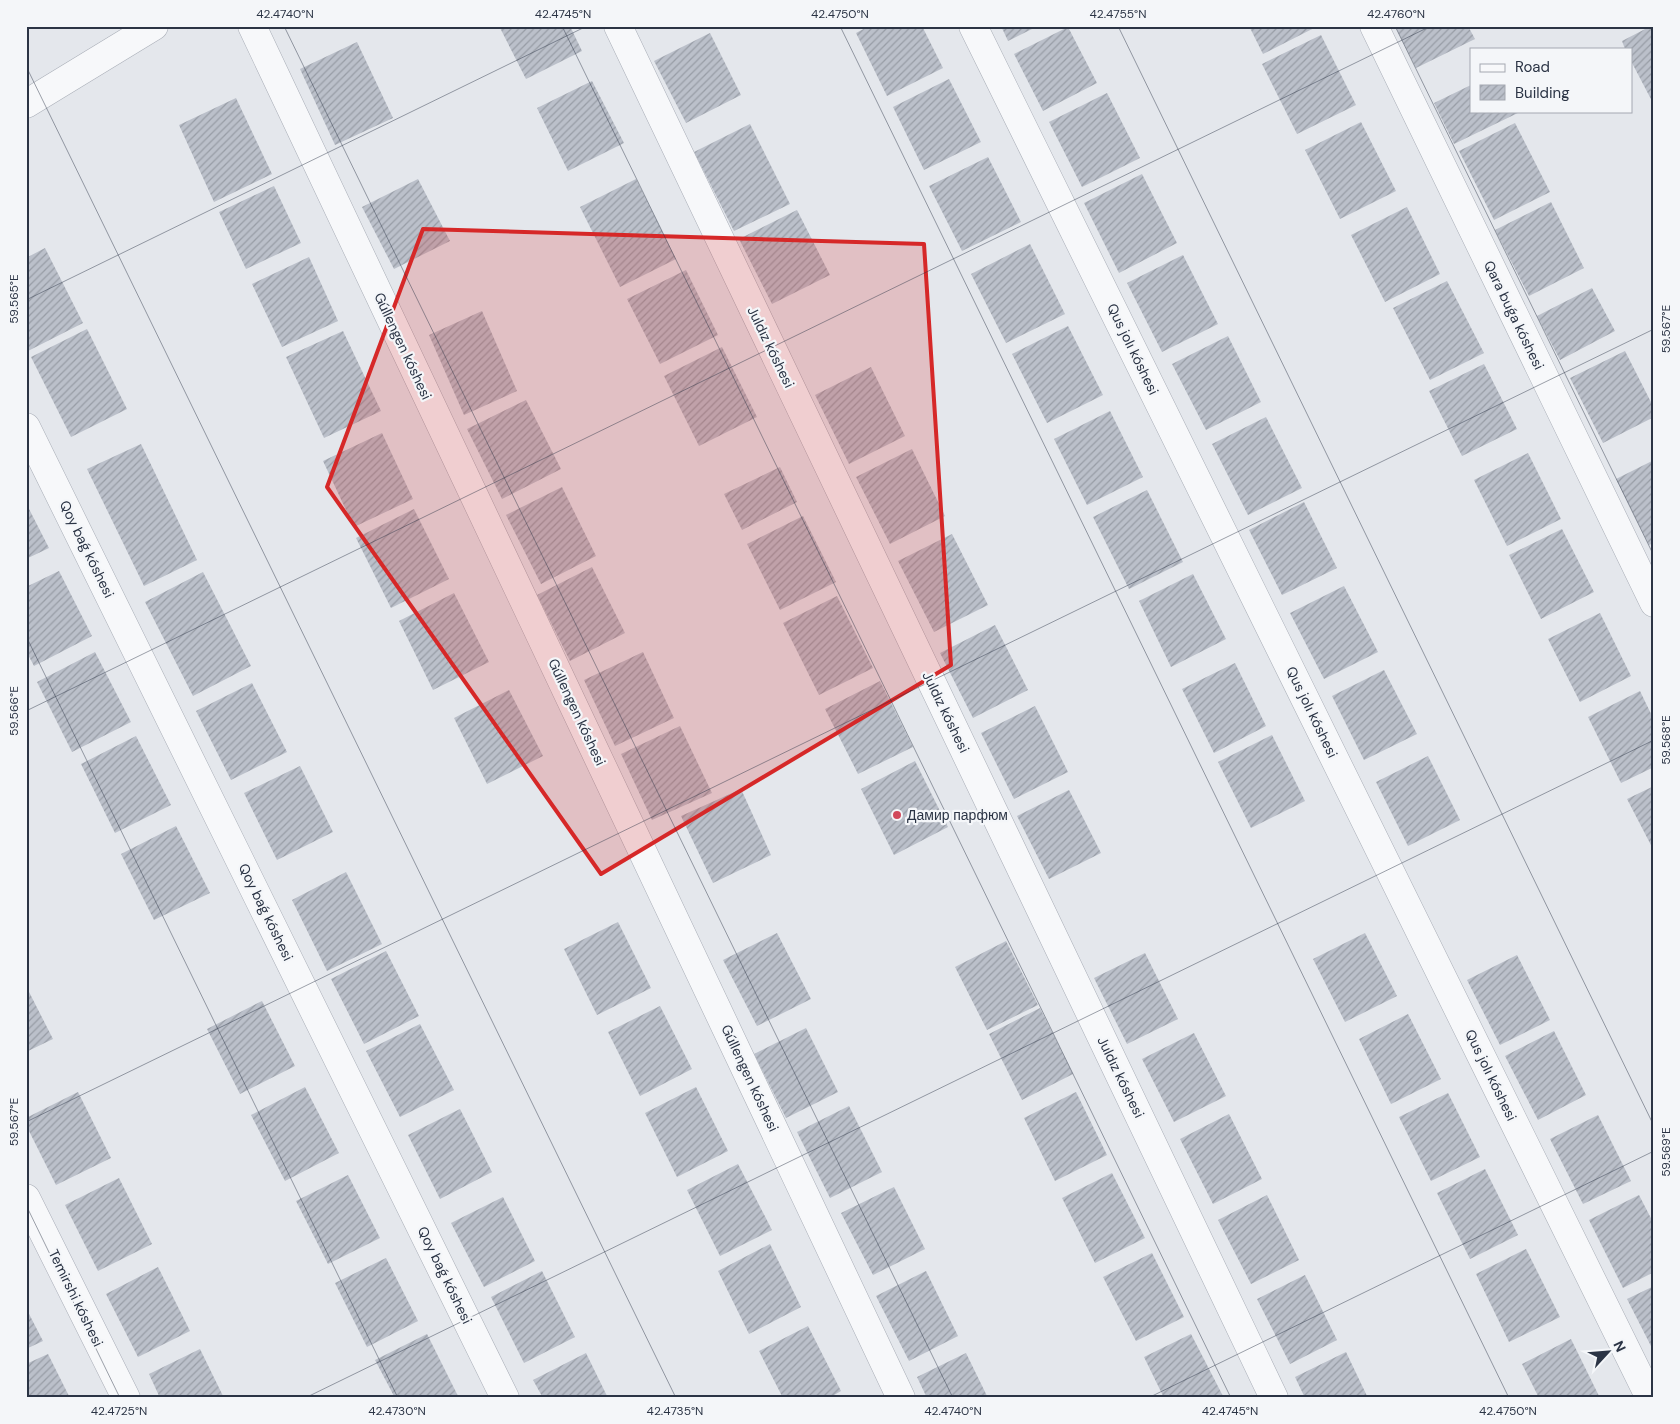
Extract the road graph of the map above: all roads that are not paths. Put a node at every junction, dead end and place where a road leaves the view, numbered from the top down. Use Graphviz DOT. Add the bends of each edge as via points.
graph roads {
  1 [pos="154,26"];
  2 [pos="252,26"];
  3 [pos="618,26"];
  4 [pos="973,26"];
  5 [pos="1374,26"];
  6 [pos="26,104"];
  7 [pos="26,427"];
  8 [pos="1654,603"];
  9 [pos="26,1198"];
  10 [pos="126,1398"];
  11 [pos="505,1398"];
  12 [pos="902,1398"];
  13 [pos="1274,1398"];
  14 [pos="1650,1398"];
  1 -- 6 [label="street"];
  2 -- 12 [label="street, Gúllengen kóshesi"];
  3 -- 13 [label="street, Juldız kóshesi"];
  4 -- 14 [label="street, Qus jolı kóshesi"];
  5 -- 8 [label="street, Qara buǵa kóshesi"];
  7 -- 11 [label="street, Qoy baǵ kóshesi"];
  9 -- 10 [label="street, Temirshi kóshesi"];
}
